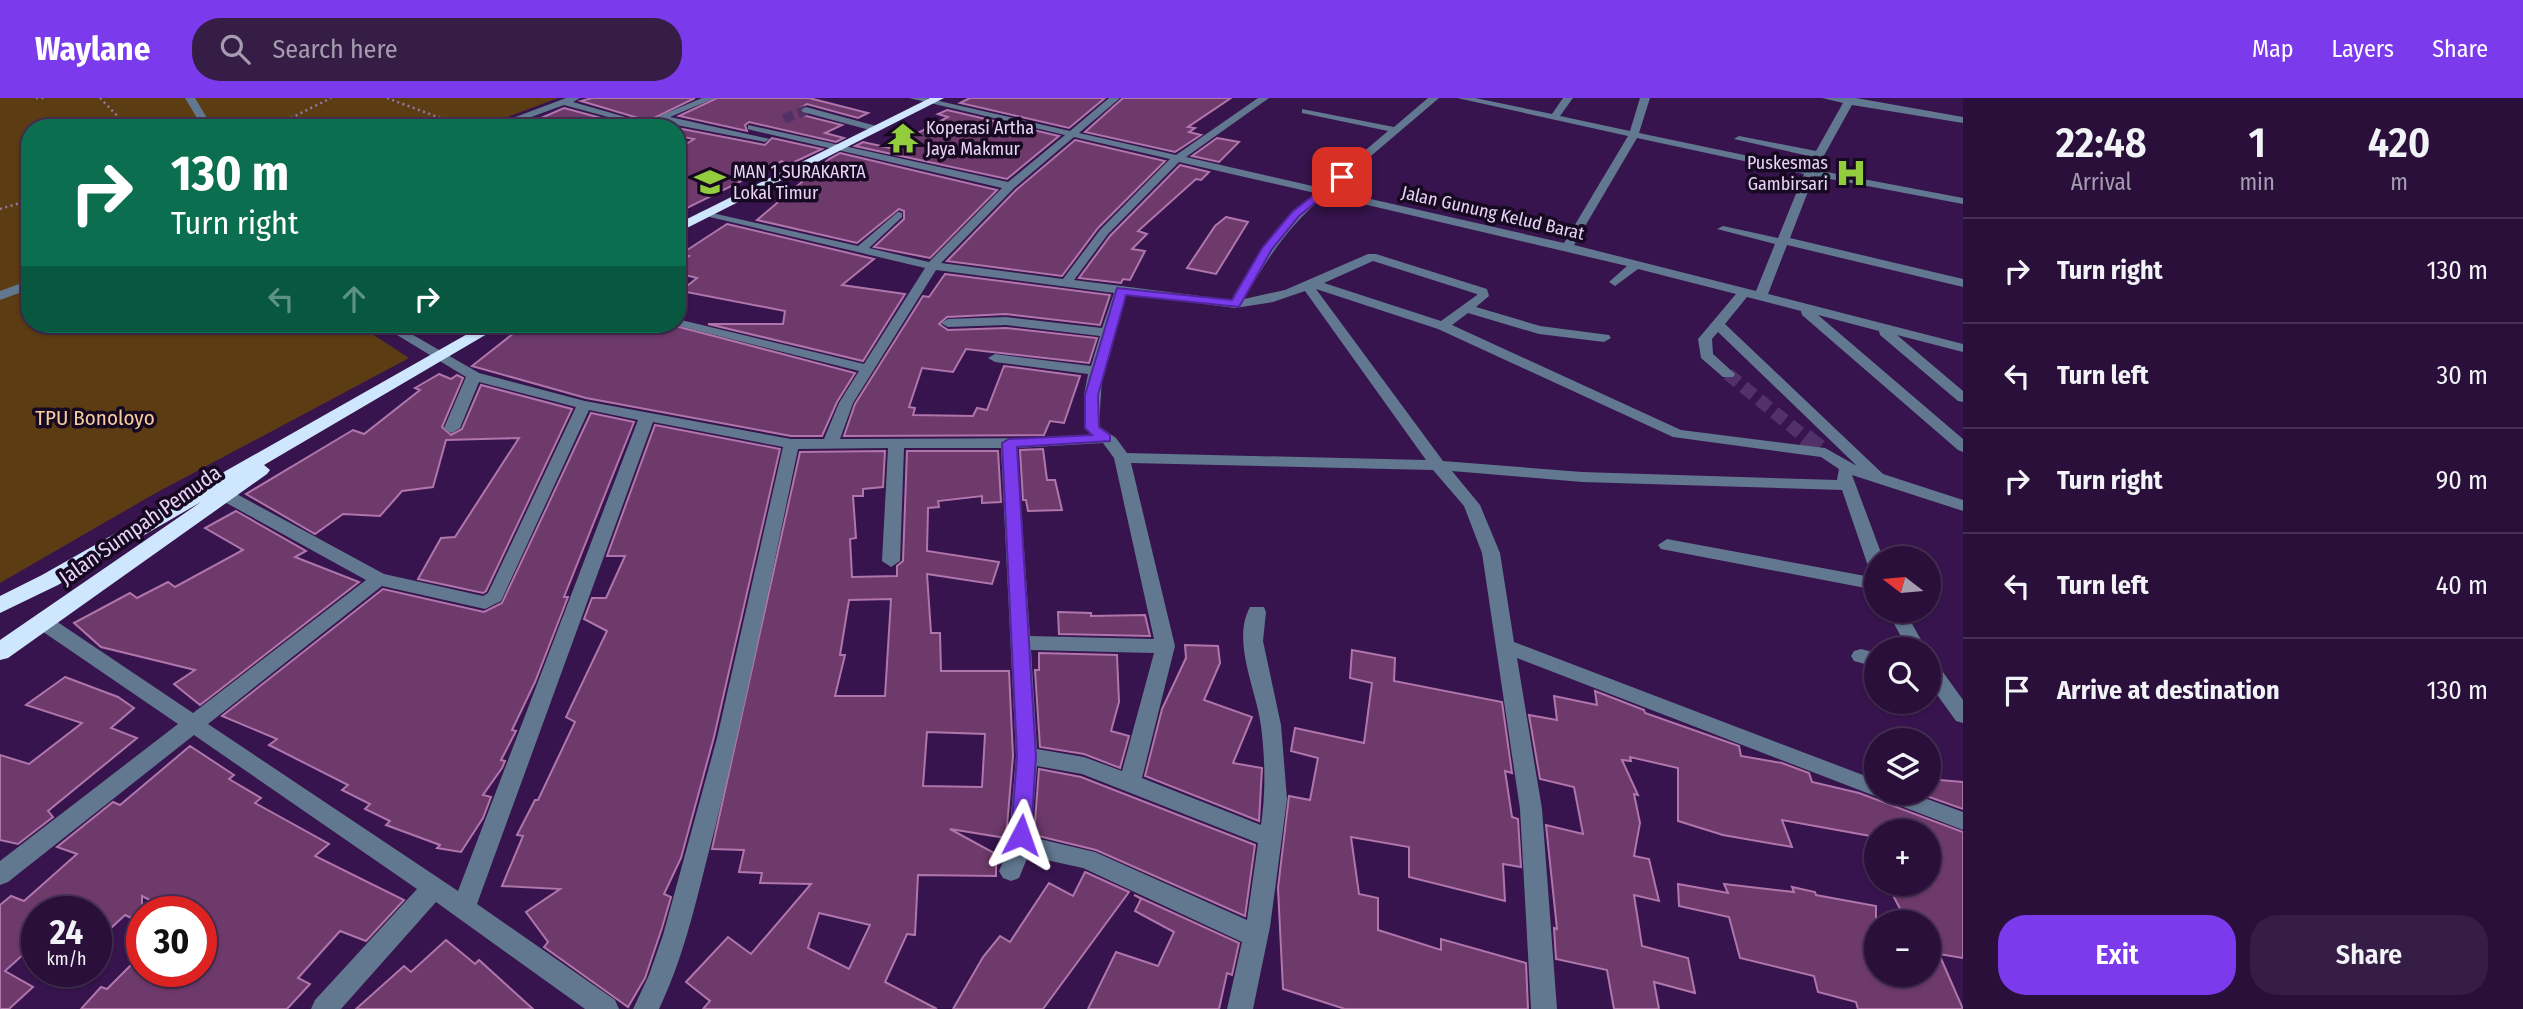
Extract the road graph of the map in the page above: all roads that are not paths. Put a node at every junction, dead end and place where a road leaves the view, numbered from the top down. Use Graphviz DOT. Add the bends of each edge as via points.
graph roads {
  1 [pos="190,98"];
  2 [pos="575,98"];
  3 [pos="710,98"];
  4 [pos="914,98"];
  5 [pos="1115,98"];
  6 [pos="1264,98"];
  7 [pos="1434,98"];
  8 [pos="1462,98"];
  9 [pos="1568,98"];
  10 [pos="1645,98"];
  11 [pos="1827,98"];
  12 [pos="935,100"];
  13 [pos="1850,100"];
  14 [pos="564,102"];
  15 [pos="806,110"];
  16 [pos="1305,111"];
  17 [pos="1555,117"];
  18 [pos="659,118"];
  19 [pos="203,119"];
  20 [pos="516,119"];
  21 [pos="618,119"];
  22 [pos="664,119"];
  23 [pos="1963,120"];
  24 [pos="854,122"];
  25 [pos="686,124"];
  26 [pos="793,125"];
  27 [pos="751,127"];
  28 [pos="877,129"];
  29 [pos="835,130"];
  30 [pos="1395,130"];
  31 [pos="1071,134"];
  32 [pos="1633,134"];
  33 [pos="847,144"];
  34 [pos="1733,151"];
  35 [pos="828,153"];
  36 [pos="932,155"];
  37 [pos="1819,155"];
  38 [pos="1177,159"];
  39 [pos="915,164"];
  40 [pos="1810,172"];
  41 [pos="1010,186"];
  42 [pos="1325,192"];
  43 [pos="1963,201"];
  44 [pos="703,214"];
  45 [pos="898,215"];
  46 [pos="686,222"];
  47 [pos="1723,229"];
  48 [pos="1783,241"];
  49 [pos="1567,247"];
  50 [pos="860,250"];
  51 [pos="1637,264"];
  52 [pos="932,266"];
  53 [pos="1615,282"];
  54 [pos="1963,283"];
  55 [pos="1065,284"];
  56 [pos="1312,286"];
  57 [pos="21,288"];
  58 [pos="1122,290"];
  59 [pos="1744,293"];
  60 [pos="0,296"];
  61 [pos="1760,298"];
  62 [pos="1235,304"];
  63 [pos="1467,309"];
  64 [pos="1804,309"];
  65 [pos="948,323"];
  66 [pos="686,325"];
  67 [pos="1718,325"];
  68 [pos="1443,326"];
  69 [pos="1880,328"];
  70 [pos="1108,332"];
  71 [pos="400,333"];
  72 [pos="479,333"];
  73 [pos="1604,338"];
  74 [pos="1963,348"];
  75 [pos="438,355"];
  76 [pos="995,358"];
  77 [pos="867,369"];
  78 [pos="1098,371"];
  79 [pos="1728,374"];
  80 [pos="474,376"];
  81 [pos="1963,398"];
  82 [pos="584,405"];
  83 [pos="646,417"];
  84 [pos="452,428"];
  85 [pos="306,434"];
  86 [pos="1105,438"];
  87 [pos="1009,443"];
  88 [pos="791,444"];
  89 [pos="830,444"];
  90 [pos="896,445"];
  91 [pos="1963,447"];
  92 [pos="1122,458"];
  93 [pos="1438,465"];
  94 [pos="1851,477"];
  95 [pos="1880,479"];
  96 [pos="227,496"];
  97 [pos="1963,506"];
  98 [pos="1667,545"];
  99 [pos="1871,546"];
  100 [pos="891,561"];
  101 [pos="379,579"];
  102 [pos="50,580"];
  103 [pos="1864,582"];
  104 [pos="0,605"];
  105 [pos="1257,612"];
  106 [pos="0,616"];
  107 [pos="43,622"];
  108 [pos="1021,643"];
  109 [pos="1165,646"];
  110 [pos="1505,646"];
  111 [pos="0,652"];
  112 [pos="1941,685"];
  113 [pos="1962,711"];
  114 [pos="194,726"];
  115 [pos="1027,756"];
  116 [pos="1130,783"];
  117 [pos="1864,784"];
  118 [pos="1919,805"];
  119 [pos="1963,821"];
  120 [pos="1270,838"];
  121 [pos="1020,844"];
  122 [pos="1011,871"];
  123 [pos="0,875"];
  124 [pos="433,887"];
  125 [pos="464,908"];
  126 [pos="1256,936"];
  127 [pos="324,1009"];
  128 [pos="606,1009"];
  129 [pos="646,1009"];
  130 [pos="1240,1009"];
  131 [pos="1544,1009"];
  1 -- 19 [label="street"];
  2 -- 14 [label="street"];
  3 -- 18 [label="street"];
  4 -- 12 [label="street, Jalan Gunung Kelud Barat"];
  5 -- 31 [label="street"];
  6 -- 38 [label="street"];
  7 -- 30 [label="street"];
  8 -- 17 [label="street"];
  9 -- 17 [label="street"];
  10 -- 32 [label="street"];
  11 -- 13 [label="street"];
  12 -- 28 [label="highway"];
  12 -- 31 [label="street, Jalan Gunung Kelud Barat"];
  13 -- 23 [label="street"];
  13 -- 37 [label="street"];
  14 -- 20 [label="street"];
  14 -- 21 [label="street"];
  15 -- 24 [label="street"];
  16 -- 30 [label="street"];
  17 -- 32 [label="street"];
  18 -- 22 [label="street"];
  24 -- 28 [label="street"];
  24 -- 29 [label="street"];
  25 -- 35 [label="street"];
  26 -- 33 [label="street"];
  27 -- 33 [label="street"];
  28 -- 33 [label="highway"];
  30 -- 42 [label="street"];
  31 -- 38 [label="street, Jalan Gunung Kelud Barat"];
  31 -- 41 [label="street"];
  32 -- 40 [label="street"];
  32 -- 49 [label="street"];
  33 -- 35 [label="highway"];
  33 -- 39 [label="street"];
  34 -- 37 [label="street" via="1741,134"];
  35 -- 44 [label="highway"];
  36 -- 39 [label="street"];
  37 -- 40 [label="street"];
  38 -- 42 [label="street, Jalan Gunung Kelud Barat"];
  38 -- 55 [label="street" via="1104,232"];
  39 -- 41 [label="street"];
  40 -- 43 [label="street"];
  40 -- 48 [label="street"];
  41 -- 52 [label="street"];
  42 -- 49 [label="street, Jalan Gunung Kelud Barat"];
  42 -- 62 [label="street" via="1296,214 1267,248"];
  44 -- 46 [label="highway"];
  44 -- 50 [label="street"];
  45 -- 50 [label="street"];
  47 -- 48 [label="street"];
  48 -- 54 [label="street"];
  48 -- 61 [label="street"];
  49 -- 51 [label="street, Jalan Gunung Kelud Barat"];
  50 -- 52 [label="street"];
  51 -- 53 [label="street"];
  51 -- 59 [label="street, Jalan Gunung Kelud Barat"];
  52 -- 55 [label="street"];
  52 -- 77 [label="street"];
  55 -- 58 [label="street"];
  56 -- 62 [label="street"];
  56 -- 63 [label="street" via="1372,257 1483,292"];
  56 -- 68 [label="street"];
  56 -- 93 [label="street"];
  57 -- 60 [label="street"];
  58 -- 62 [label="street"];
  58 -- 70 [label="street"];
  59 -- 61 [label="street, Jalan Gunung Kelud Barat"];
  59 -- 67 [label="street"];
  61 -- 64 [label="street, Jalan Gunung Kelud Barat"];
  63 -- 68 [label="street"];
  63 -- 73 [label="street" via="1539,330"];
  64 -- 69 [label="street, Jalan Gunung Kelud Barat"];
  64 -- 91 [label="street"];
  65 -- 70 [label="street" via="1006,321"];
  66 -- 77 [label="street"];
  67 -- 79 [label="street" via="1705,339 1706,355"];
  67 -- 95 [label="street"];
  68 -- 94 [label="street" via="1678,434 1825,453"];
  69 -- 74 [label="street, Jalan Gunung Kelud Barat"];
  69 -- 81 [label="street"];
  70 -- 78 [label="street"];
  71 -- 75 [label="street"];
  72 -- 75 [label="highway, Jalan Sumpah Pemuda"];
  75 -- 80 [label="street"];
  75 -- 85 [label="highway, Jalan Sumpah Pemuda"];
  76 -- 78 [label="street"];
  77 -- 89 [label="street" via="846,403"];
  78 -- 86 [label="street" via="1090,419 1092,428"];
  80 -- 82 [label="street"];
  80 -- 84 [label="street"];
  82 -- 83 [label="street"];
  82 -- 101 [label="street" via="492,601 425,592"];
  83 -- 88 [label="street"];
  83 -- 125 [label="street"];
  85 -- 96 [label="highway, Jalan Sumpah Pemuda"];
  85 -- 102 [label="highway, Jalan Sumpah Pemuda"];
  86 -- 87 [label="street"];
  86 -- 92 [label="street"];
  87 -- 90 [label="street"];
  87 -- 108 [label="street"];
  88 -- 89 [label="street"];
  88 -- 129 [label="street" via="727,738 675,935"];
  89 -- 90 [label="street"];
  90 -- 100 [label="street"];
  92 -- 93 [label="street"];
  92 -- 109 [label="street"];
  93 -- 94 [label="street" via="1582,477"];
  93 -- 110 [label="street" via="1472,505 1491,553"];
  94 -- 95 [label="street"];
  94 -- 99 [label="street"];
  95 -- 97 [label="street"];
  96 -- 101 [label="street"];
  96 -- 107 [label="highway, Jalan Sumpah Pemuda"];
  98 -- 103 [label="street"];
  101 -- 114 [label="street"];
  102 -- 104 [label="highway, Jalan Sumpah Pemuda"];
  102 -- 106 [label="highway"];
  105 -- 120 [label="street" via="1253,641 1271,725 1276,799"];
  107 -- 111 [label="highway, Jalan Sumpah Pemuda"];
  107 -- 114 [label="street"];
  108 -- 109 [label="street"];
  108 -- 115 [label="street"];
  109 -- 116 [label="street"];
  110 -- 117 [label="street"];
  110 -- 131 [label="street" via="1531,809"];
  112 -- 113 [label="street"];
  114 -- 123 [label="street"];
  114 -- 124 [label="street"];
  115 -- 116 [label="street" via="1084,766"];
  115 -- 121 [label="street"];
  116 -- 120 [label="street"];
  118 -- 119 [label="street"];
  120 -- 126 [label="street"];
  121 -- 122 [label="street"];
  121 -- 126 [label="street" via="1087,859"];
  124 -- 125 [label="street"];
  124 -- 127 [label="street"];
  125 -- 128 [label="street"];
  126 -- 130 [label="street"];
}
